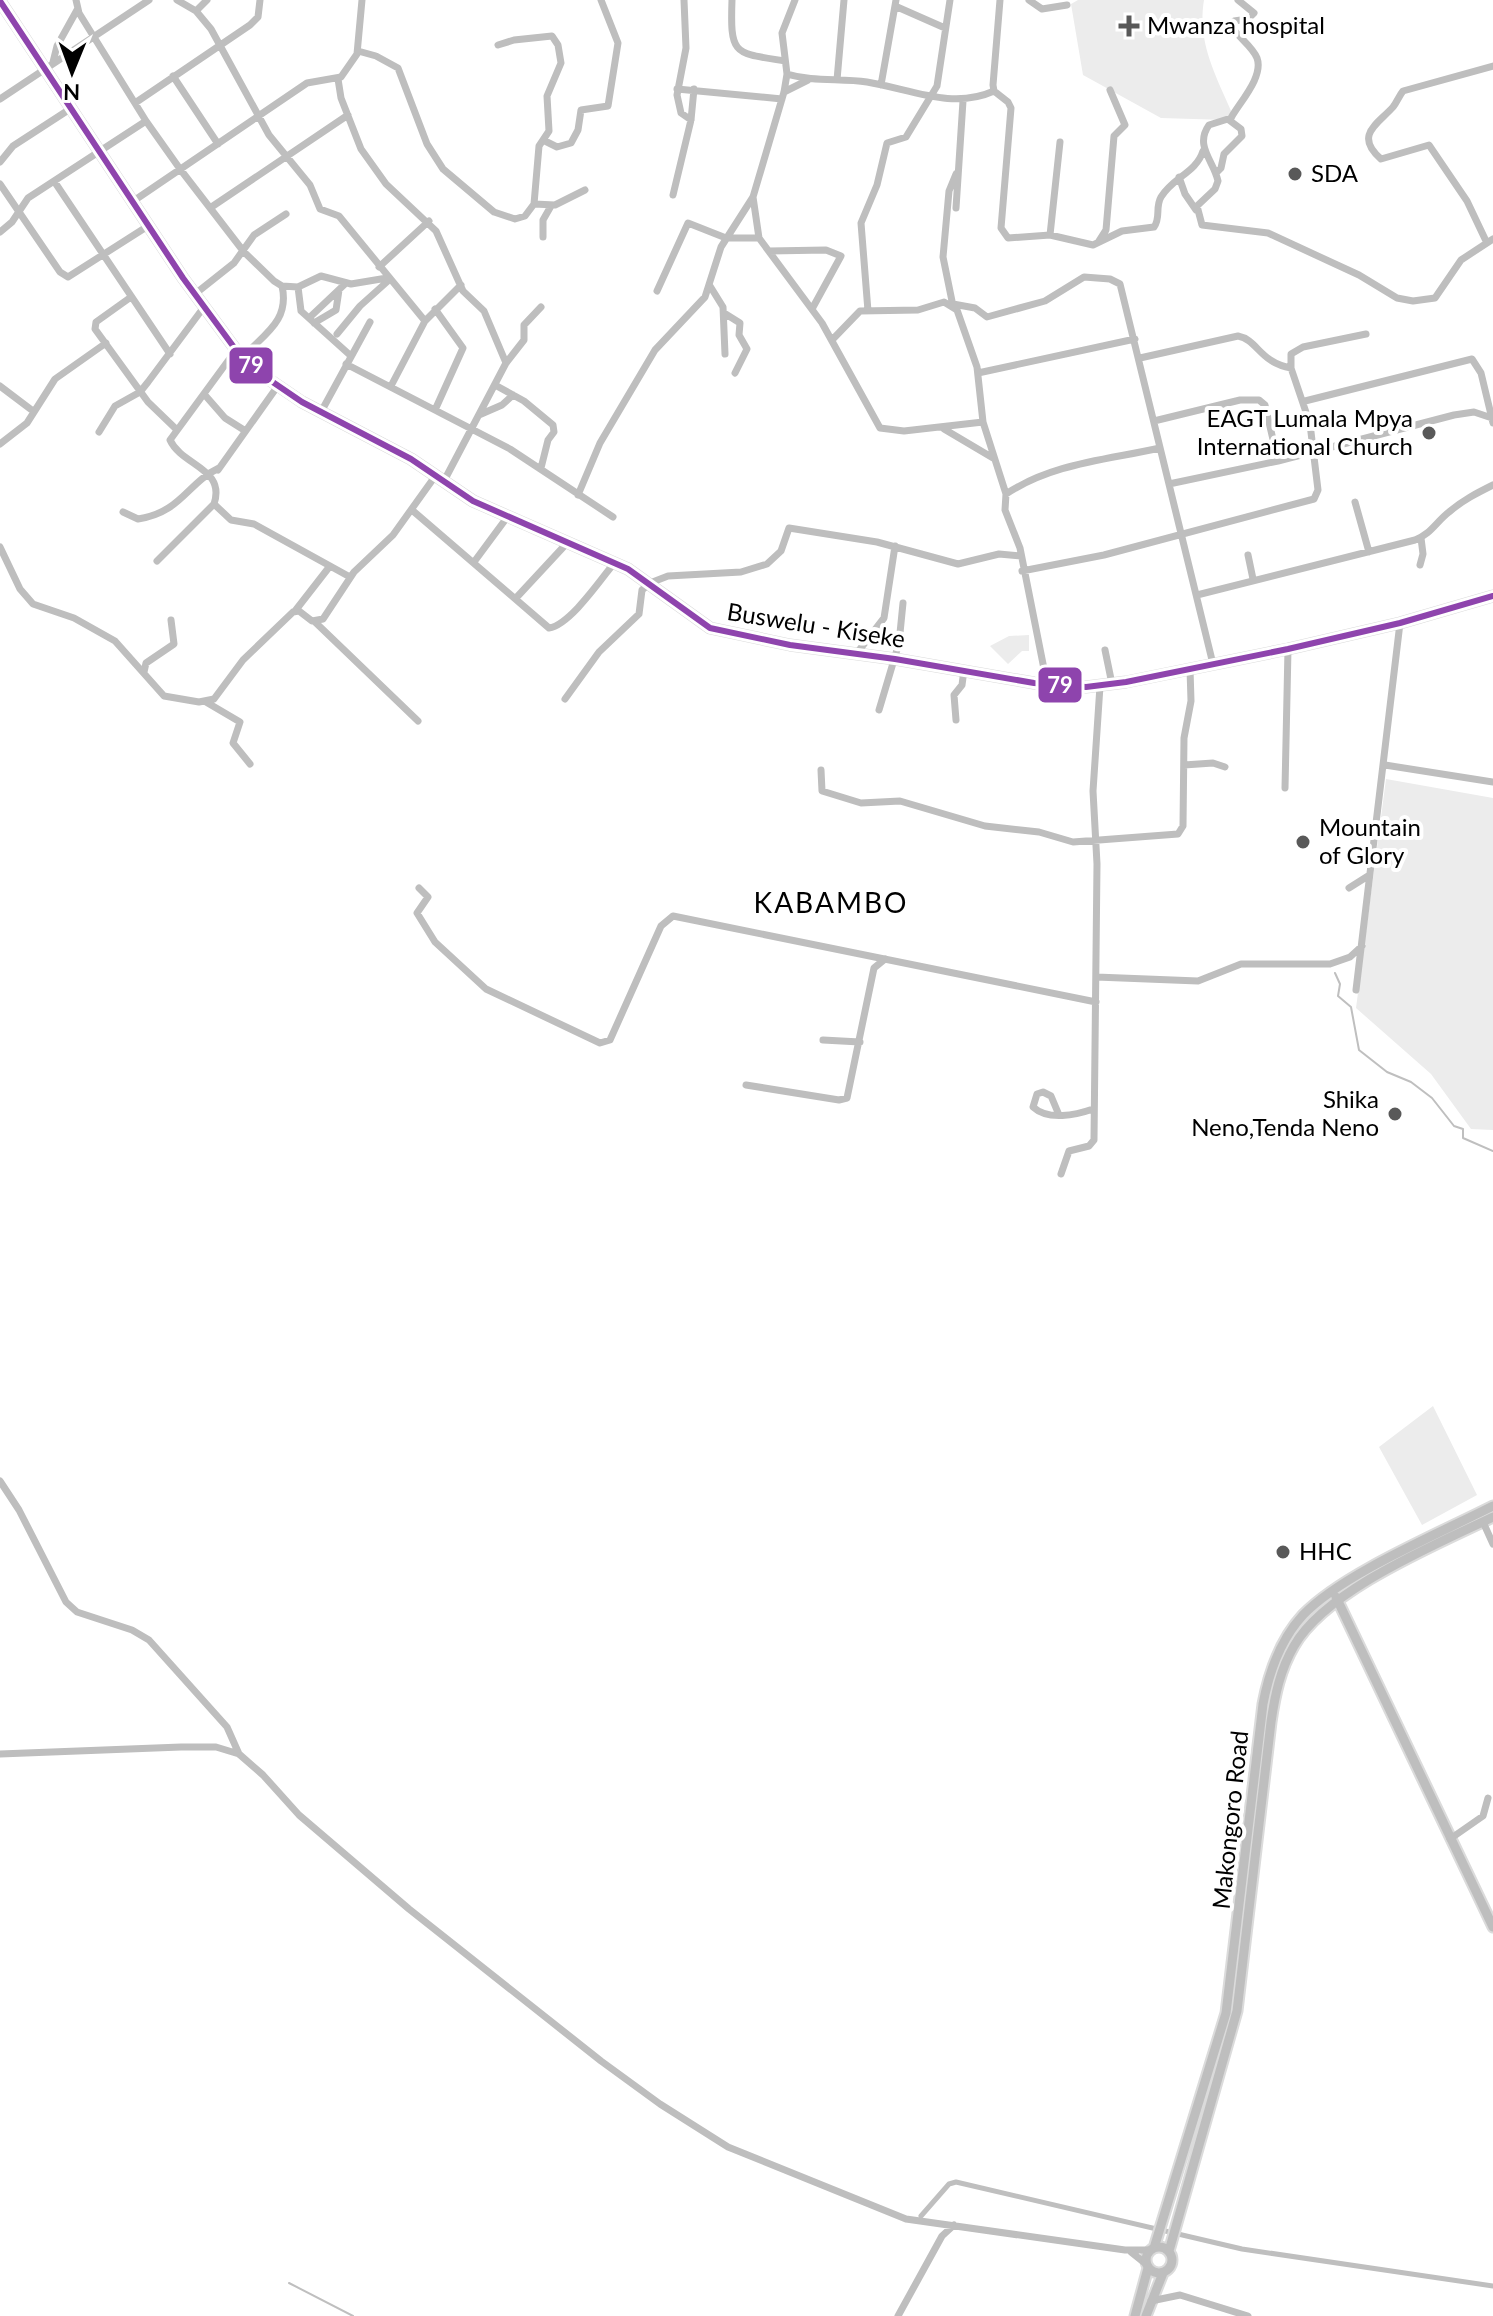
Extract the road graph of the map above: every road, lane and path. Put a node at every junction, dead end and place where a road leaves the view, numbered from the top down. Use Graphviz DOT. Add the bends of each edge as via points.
graph roads {
  1 [pos="149,0"];
  2 [pos="177,0"];
  3 [pos="207,0"];
  4 [pos="260,0"];
  5 [pos="362,0"];
  6 [pos="601,0"];
  7 [pos="684,0"];
  8 [pos="732,0"];
  9 [pos="795,0"];
  10 [pos="844,0"];
  11 [pos="950,0"];
  12 [pos="1000,0"];
  13 [pos="1029,0"];
  14 [pos="1238,0"];
  15 [pos="0,1"];
  16 [pos="75,2"];
  17 [pos="895,3"];
  18 [pos="1067,5"];
  19 [pos="196,11"];
  20 [pos="945,28"];
  21 [pos="94,34"];
  22 [pos="218,44"];
  23 [pos="498,45"];
  24 [pos="358,51"];
  25 [pos="785,61"];
  26 [pos="49,65"];
  27 [pos="1493,66"];
  28 [pos="787,74"];
  29 [pos="173,76"];
  30 [pos="338,79"];
  31 [pos="810,79"];
  32 [pos="837,80"];
  33 [pos="881,85"];
  34 [pos="677,89"];
  35 [pos="694,89"];
  36 [pos="1110,90"];
  37 [pos="994,91"];
  38 [pos="783,96"];
  39 [pos="930,96"];
  40 [pos="0,99"];
  41 [pos="963,101"];
  42 [pos="135,103"];
  43 [pos="70,109"];
  44 [pos="348,115"];
  45 [pos="259,116"];
  46 [pos="691,120"];
  47 [pos="1229,120"];
  48 [pos="146,121"];
  49 [pos="545,141"];
  50 [pos="1060,142"];
  51 [pos="218,144"];
  52 [pos="1203,149"];
  53 [pos="97,151"];
  54 [pos="285,157"];
  55 [pos="0,162"];
  56 [pos="180,169"];
  57 [pos="1216,173"];
  58 [pos="956,174"];
  59 [pos="1179,177"];
  60 [pos="54,181"];
  61 [pos="0,184"];
  62 [pos="585,190"];
  63 [pos="673,195"];
  64 [pos="753,197"];
  65 [pos="132,202"];
  66 [pos="534,204"];
  67 [pos="551,206"];
  68 [pos="210,208"];
  69 [pos="956,208"];
  70 [pos="1196,210"];
  71 [pos="20,211"];
  72 [pos="286,214"];
  73 [pos="429,221"];
  74 [pos="148,226"];
  75 [pos="0,232"];
  76 [pos="1050,235"];
  77 [pos="543,237"];
  78 [pos="726,238"];
  79 [pos="759,238"];
  80 [pos="1490,240"];
  81 [pos="1099,242"];
  82 [pos="769,251"];
  83 [pos="244,252"];
  84 [pos="103,257"];
  85 [pos="379,267"];
  86 [pos="388,279"];
  87 [pos="346,283"];
  88 [pos="461,285"];
  89 [pos="282,286"];
  90 [pos="710,286"];
  91 [pos="298,287"];
  92 [pos="339,290"];
  93 [pos="657,291"];
  94 [pos="195,294"];
  95 [pos="131,297"];
  96 [pos="953,305"];
  97 [pos="204,307"];
  98 [pos="541,307"];
  99 [pos="435,309"];
  100 [pos="812,309"];
  101 [pos="868,311"];
  102 [pos="724,313"];
  103 [pos="312,321"];
  104 [pos="425,321"];
  105 [pos="370,322"];
  106 [pos="337,334"];
  107 [pos="1366,334"];
  108 [pos="1135,339"];
  109 [pos="832,340"];
  110 [pos="106,343"];
  111 [pos="170,354"];
  112 [pos="240,354"];
  113 [pos="725,354"];
  114 [pos="351,356"];
  115 [pos="1140,358"];
  116 [pos="506,363"];
  117 [pos="346,364"];
  118 [pos="1291,368"];
  119 [pos="735,373"];
  120 [pos="978,373"];
  121 [pos="495,385"];
  122 [pos="0,386"];
  123 [pos="391,386"];
  124 [pos="277,387"];
  125 [pos="140,392"];
  126 [pos="513,395"];
  127 [pos="202,397"];
  128 [pos="1305,401"];
  129 [pos="435,410"];
  130 [pos="33,411"];
  131 [pos="321,412"];
  132 [pos="479,415"];
  133 [pos="1492,420"];
  134 [pos="1154,421"];
  135 [pos="983,422"];
  136 [pos="942,428"];
  137 [pos="176,429"];
  138 [pos="471,429"];
  139 [pos="244,430"];
  140 [pos="99,432"];
  141 [pos="0,444"];
  142 [pos="1160,448"];
  143 [pos="1312,451"];
  144 [pos="993,458"];
  145 [pos="1278,461"];
  146 [pos="541,468"];
  147 [pos="211,476"];
  148 [pos="440,478"];
  149 [pos="1169,484"];
  150 [pos="1493,485"];
  151 [pos="1006,494"];
  152 [pos="578,495"];
  153 [pos="1355,502"];
  154 [pos="214,504"];
  155 [pos="412,510"];
  156 [pos="123,512"];
  157 [pos="508,516"];
  158 [pos="613,517"];
  159 [pos="1181,534"];
  160 [pos="1421,538"];
  161 [pos="568,542"];
  162 [pos="895,546"];
  163 [pos="0,547"];
  164 [pos="1369,552"];
  165 [pos="1248,555"];
  166 [pos="1021,556"];
  167 [pos="157,561"];
  168 [pos="474,562"];
  169 [pos="615,562"];
  170 [pos="1420,565"];
  171 [pos="330,566"];
  172 [pos="1022,571"];
  173 [pos="350,577"];
  174 [pos="1253,579"];
  175 [pos="650,583"];
  176 [pos="1197,595"];
  177 [pos="1493,596"];
  178 [pos="516,598"];
  179 [pos="903,603"];
  180 [pos="295,611"];
  181 [pos="171,620"];
  182 [pos="315,622"];
  183 [pos="1400,623"];
  184 [pos="1288,649"];
  185 [pos="1105,650"];
  186 [pos="857,653"];
  187 [pos="895,659"];
  188 [pos="1213,664"];
  189 [pos="1190,669"];
  190 [pos="964,670"];
  191 [pos="144,674"];
  192 [pos="1047,684"];
  193 [pos="1112,684"];
  194 [pos="1100,686"];
  195 [pos="565,699"];
  196 [pos="206,702"];
  197 [pos="879,710"];
  198 [pos="956,720"];
  199 [pos="418,721"];
  200 [pos="250,764"];
  201 [pos="1184,765"];
  202 [pos="1385,765"];
  203 [pos="1225,767"];
  204 [pos="821,770"];
  205 [pos="1493,782"];
  206 [pos="1285,788"];
  207 [pos="1097,838"];
  208 [pos="1368,876"];
  209 [pos="419,888"];
  210 [pos="1349,888"];
  211 [pos="1362,946"];
  212 [pos="885,959"];
  213 [pos="1096,977"];
  214 [pos="1356,990"];
  215 [pos="1096,1002"];
  216 [pos="823,1040"];
  217 [pos="860,1042"];
  218 [pos="746,1085"];
  219 [pos="1093,1109"];
  220 [pos="1059,1115"];
  221 [pos="1061,1174"];
  222 [pos="0,1481"];
  223 [pos="1493,1506"];
  224 [pos="1493,1517"];
  225 [pos="1483,1522"];
  226 [pos="1493,1544"];
  227 [pos="1335,1595"];
  228 [pos="0,1754"];
  229 [pos="239,1754"];
  230 [pos="1488,1798"];
  231 [pos="1450,1839"];
  232 [pos="1493,1927"];
  233 [pos="938,2222"];
  234 [pos="954,2225"];
  235 [pos="942,2236"];
  236 [pos="1152,2249"];
  237 [pos="1125,2250"];
  238 [pos="1169,2251"];
  239 [pos="1147,2266"];
  240 [pos="1163,2273"];
  241 [pos="1151,2301"];
  242 [pos="898,2316"];
  243 [pos="1135,2316"];
  244 [pos="1146,2316"];
  245 [pos="1248,2316"];
  1 -- 21 [label="street"];
  2 -- 19 [label="street"];
  3 -- 19 [label="street"];
  4 -- 22 [label="street" via="256,20"];
  5 -- 24 [label="street"];
  6 -- 49 [label="street" via="618,43 608,106 581,110 571,143 553,146"];
  7 -- 34 [label="street" via="686,48"];
  8 -- 25 [label="street" via="736,49 745,56"];
  9 -- 25 [label="street" via="782,33"];
  10 -- 32 [label="street"];
  11 -- 20 [label="street"];
  12 -- 37 [label="street"];
  13 -- 18 [label="street" via="1042,9"];
  14 -- 47 [label="street" via="1254,13 1232,27 1256,56 1257,66"];
  15 -- 26 [label="main road, Buswelu - Kiseke"];
  16 -- 21 [label="street"];
  16 -- 26 [label="street"];
  17 -- 20 [label="street"];
  17 -- 33 [label="street"];
  19 -- 22 [label="street"];
  20 -- 39 [label="street" via="938,82"];
  21 -- 26 [label="street"];
  21 -- 42 [label="street"];
  22 -- 29 [label="street"];
  22 -- 45 [label="street"];
  23 -- 49 [label="street" via="549,36 556,40 561,63 547,96"];
  24 -- 30 [label="street"];
  24 -- 66 [label="street" via="398,68 427,144 455,181 509,219 525,216"];
  25 -- 28 [label="street"];
  26 -- 40 [label="street"];
  26 -- 43 [label="main road, Buswelu - Kiseke"];
  27 -- 80 [label="street" via="1403,91 1372,124 1370,134 1381,159 1429,145"];
  28 -- 31 [label="street"];
  28 -- 38 [label="street"];
  29 -- 42 [label="street"];
  29 -- 51 [label="street"];
  30 -- 44 [label="street"];
  30 -- 45 [label="street" via="307,83"];
  31 -- 32 [label="street"];
  31 -- 38 [label="street"];
  32 -- 33 [label="street"];
  33 -- 39 [label="street"];
  34 -- 35 [label="street"];
  34 -- 46 [label="street" via="681,113"];
  35 -- 38 [label="street" via="748,99"];
  35 -- 46 [label="street"];
  36 -- 81 [label="street" via="1125,125 1114,136 1106,230"];
  37 -- 41 [label="street"];
  37 -- 76 [label="street" via="1008,102 1011,116 1002,233 1016,239"];
  38 -- 64 [label="street"];
  39 -- 41 [label="street"];
  39 -- 101 [label="street" via="906,137 887,143 877,185 863,211 860,247"];
  41 -- 58 [label="street"];
  42 -- 48 [label="street"];
  43 -- 53 [label="main road, Buswelu - Kiseke"];
  43 -- 55 [label="street" via="13,146"];
  44 -- 54 [label="street"];
  44 -- 73 [label="street" via="361,149 386,184"];
  45 -- 51 [label="street"];
  45 -- 54 [label="street"];
  46 -- 63 [label="street"];
  47 -- 52 [label="street" via="1206,128"];
  47 -- 57 [label="street" via="1242,136 1224,154"];
  48 -- 53 [label="street"];
  48 -- 56 [label="street"];
  49 -- 66 [label="street" via="539,146"];
  50 -- 76 [label="street"];
  51 -- 56 [label="street"];
  52 -- 57 [label="street"];
  52 -- 59 [label="street" via="1198,164"];
  53 -- 60 [label="street"];
  53 -- 65 [label="main road, Buswelu - Kiseke"];
  54 -- 68 [label="street"];
  54 -- 85 [label="street" via="310,185 320,209 339,216"];
  56 -- 65 [label="street"];
  56 -- 68 [label="street"];
  57 -- 70 [label="street" via="1218,185"];
  58 -- 69 [label="street"];
  58 -- 96 [label="street" via="948,196 943,257"];
  59 -- 70 [label="street"];
  59 -- 81 [label="street" via="1161,198 1154,227 1122,231"];
  60 -- 71 [label="street" via="28,198"];
  60 -- 84 [label="street"];
  61 -- 71 [label="street"];
  62 -- 67 [label="street"];
  64 -- 78 [label="street"];
  64 -- 79 [label="street"];
  65 -- 74 [label="main road, Buswelu - Kiseke"];
  66 -- 67 [label="street"];
  67 -- 77 [label="street" via="543,220"];
  68 -- 83 [label="street"];
  70 -- 80 [label="street" via="1202,225 1268,233 1397,298 1413,301 1435,298 1454,267"];
  71 -- 75 [label="street"];
  71 -- 84 [label="street" via="63,276 73,276"];
  72 -- 83 [label="street" via="250,239"];
  73 -- 85 [label="street"];
  73 -- 88 [label="street"];
  74 -- 84 [label="street"];
  74 -- 94 [label="main road, Buswelu - Kiseke"];
  76 -- 81 [label="street"];
  78 -- 79 [label="street"];
  78 -- 90 [label="street"];
  78 -- 93 [label="street" via="688,223"];
  79 -- 82 [label="street"];
  82 -- 100 [label="street"];
  82 -- 100 [label="street" via="826,250 841,256"];
  83 -- 89 [label="street"];
  83 -- 94 [label="street"];
  84 -- 95 [label="street"];
  85 -- 86 [label="street"];
  86 -- 87 [label="street"];
  86 -- 104 [label="street"];
  86 -- 106 [label="street"];
  87 -- 91 [label="street" via="321,276"];
  87 -- 92 [label="street"];
  88 -- 99 [label="street"];
  88 -- 116 [label="street" via="484,311"];
  89 -- 91 [label="street"];
  89 -- 112 [label="street" via="282,315"];
  90 -- 102 [label="street"];
  90 -- 152 [label="street" via="646,365 600,443"];
  91 -- 103 [label="street" via="299,307"];
  92 -- 103 [label="street"];
  92 -- 103 [label="street" via="336,310"];
  94 -- 97 [label="main road, Buswelu - Kiseke"];
  95 -- 110 [label="street" via="96,322"];
  95 -- 111 [label="street"];
  96 -- 101 [label="street"];
  96 -- 108 [label="street" via="975,308 987,317 1045,301 1078,279 1110,279 1122,289"];
  96 -- 120 [label="street"];
  97 -- 111 [label="street"];
  97 -- 112 [label="main road, Buswelu - Kiseke"];
  98 -- 116 [label="street" via="525,323 524,340"];
  99 -- 104 [label="street"];
  99 -- 129 [label="street" via="463,348"];
  100 -- 109 [label="street"];
  101 -- 109 [label="street" via="857,312"];
  102 -- 113 [label="street"];
  102 -- 119 [label="street" via="741,325 739,335 747,349"];
  103 -- 114 [label="street"];
  104 -- 123 [label="street"];
  105 -- 114 [label="street"];
  107 -- 118 [label="street" via="1294,349"];
  108 -- 115 [label="street"];
  108 -- 120 [label="street"];
  109 -- 136 [label="street" via="880,428"];
  110 -- 125 [label="street"];
  110 -- 130 [label="street" via="55,379"];
  111 -- 125 [label="street"];
  112 -- 124 [label="main road, Buswelu - Kiseke"];
  112 -- 127 [label="street"];
  114 -- 117 [label="street"];
  115 -- 118 [label="street" via="1238,336 1269,362"];
  115 -- 134 [label="street"];
  116 -- 121 [label="street"];
  117 -- 123 [label="street"];
  117 -- 131 [label="street"];
  118 -- 128 [label="street"];
  120 -- 135 [label="street"];
  121 -- 126 [label="street"];
  121 -- 132 [label="street"];
  122 -- 130 [label="street"];
  123 -- 129 [label="street"];
  124 -- 131 [label="main road, Buswelu - Kiseke"];
  124 -- 139 [label="street"];
  125 -- 137 [label="street"];
  125 -- 140 [label="street" via="115,406"];
  126 -- 132 [label="street"];
  126 -- 146 [label="street" via="554,427"];
  127 -- 137 [label="street"];
  127 -- 139 [label="street"];
  128 -- 133 [label="street" via="1472,359 1481,373"];
  128 -- 143 [label="street"];
  129 -- 138 [label="street"];
  130 -- 141 [label="street" via="27,423"];
  131 -- 148 [label="main road, Buswelu - Kiseke"];
  132 -- 138 [label="street"];
  133 -- 143 [label="street" via="1466,413"];
  134 -- 142 [label="street"];
  134 -- 145 [label="street" via="1259,400 1265,405"];
  135 -- 136 [label="street"];
  135 -- 144 [label="street"];
  136 -- 144 [label="street"];
  137 -- 147 [label="street" via="172,445"];
  138 -- 146 [label="street"];
  138 -- 148 [label="street"];
  139 -- 147 [label="street"];
  142 -- 149 [label="street"];
  142 -- 151 [label="street" via="1077,463"];
  143 -- 145 [label="street"];
  143 -- 159 [label="street" via="1318,493 1312,500"];
  144 -- 151 [label="street"];
  145 -- 149 [label="street"];
  146 -- 152 [label="street"];
  147 -- 154 [label="street" via="218,493"];
  147 -- 156 [label="street" via="171,508 138,519"];
  148 -- 155 [label="street"];
  148 -- 157 [label="main road, Buswelu - Kiseke"];
  149 -- 159 [label="street"];
  150 -- 160 [label="street" via="1465,499"];
  151 -- 166 [label="street" via="1005,510"];
  152 -- 158 [label="street"];
  153 -- 164 [label="street"];
  154 -- 167 [label="street"];
  154 -- 171 [label="street" via="231,520 254,524"];
  155 -- 168 [label="street"];
  155 -- 173 [label="street"];
  157 -- 161 [label="main road, Buswelu - Kiseke"];
  157 -- 168 [label="street"];
  159 -- 172 [label="street"];
  159 -- 176 [label="street"];
  160 -- 164 [label="street"];
  160 -- 170 [label="street"];
  161 -- 169 [label="main road, Buswelu - Kiseke"];
  161 -- 178 [label="street"];
  162 -- 166 [label="street" via="958,564 999,554"];
  162 -- 175 [label="street" via="789,528 778,556 758,568 668,576"];
  162 -- 186 [label="street" via="884,618"];
  163 -- 191 [label="street" via="33,604 107,636"];
  164 -- 174 [label="street"];
  165 -- 174 [label="street"];
  166 -- 172 [label="street"];
  168 -- 178 [label="street"];
  169 -- 175 [label="main road, Buswelu - Kiseke"];
  169 -- 178 [label="street" via="557,627 549,628"];
  171 -- 173 [label="street"];
  171 -- 180 [label="street"];
  172 -- 192 [label="street"];
  173 -- 182 [label="street" via="341,597"];
  174 -- 176 [label="street"];
  175 -- 186 [label="main road, Buswelu - Kiseke" via="717,631"];
  175 -- 195 [label="street" via="642,590 639,614 599,652"];
  176 -- 188 [label="street"];
  177 -- 183 [label="main road, Buswelu - Kiseke"];
  179 -- 187 [label="street"];
  180 -- 182 [label="street"];
  180 -- 196 [label="street" via="243,660 218,696"];
  181 -- 191 [label="street" via="174,644 146,663"];
  182 -- 199 [label="street"];
  183 -- 184 [label="main road, Buswelu - Kiseke"];
  183 -- 202 [label="street"];
  184 -- 188 [label="main road, Buswelu - Kiseke"];
  184 -- 206 [label="street"];
  185 -- 193 [label="street"];
  186 -- 187 [label="main road, Buswelu - Kiseke"];
  187 -- 190 [label="main road, Buswelu - Kiseke"];
  187 -- 197 [label="street"];
  188 -- 189 [label="main road, Buswelu - Kiseke"];
  189 -- 193 [label="main road, Buswelu - Kiseke"];
  189 -- 201 [label="street"];
  190 -- 192 [label="main road, Buswelu - Kiseke"];
  190 -- 198 [label="street" via="954,695"];
  191 -- 196 [label="street" via="164,696"];
  192 -- 194 [label="main road, Buswelu - Kiseke"];
  193 -- 194 [label="main road, Buswelu - Kiseke"];
  194 -- 207 [label="street" via="1093,791"];
  196 -- 200 [label="street" via="240,722 233,743"];
  201 -- 203 [label="street"];
  201 -- 207 [label="street" via="1181,832"];
  202 -- 205 [label="street"];
  202 -- 208 [label="street"];
  204 -- 207 [label="street" via="822,791 852,801 894,800 985,826 1073,842"];
  207 -- 213 [label="street"];
  208 -- 210 [label="street"];
  208 -- 211 [label="street"];
  209 -- 212 [label="street" via="428,897 417,913 424,929 480,984 511,1004 600,1043 610,1040 661,926 673,916"];
  211 -- 213 [label="street" via="1330,964 1241,964 1198,981"];
  211 -- 214 [label="street"];
  212 -- 215 [label="street"];
  212 -- 217 [label="street" via="874,968"];
  213 -- 215 [label="street"];
  215 -- 219 [label="street"];
  216 -- 217 [label="street"];
  217 -- 218 [label="street" via="852,1088 844,1100"];
  219 -- 220 [label="street"];
  219 -- 221 [label="street" via="1093,1143 1069,1151"];
  222 -- 229 [label="street" via="66,1602 77,1612 149,1640 227,1727"];
  223 -- 227 [label="main road, Makongoro Road"];
  224 -- 225 [label="main road, Makongoro Road"];
  225 -- 226 [label="street"];
  225 -- 227 [label="main road, Makongoro Road"];
  227 -- 231 [label="main road"];
  227 -- 236 [label="main road, Makongoro Road" via="1293,1628 1267,1685 1226,2013"];
  227 -- 238 [label="main road, Makongoro Road" via="1302,1633 1277,1687 1237,2011"];
  228 -- 229 [label="street" via="193,1747"];
  229 -- 233 [label="street" via="340,1853 660,2104 728,2147 791,2174 888,2213"];
  230 -- 231 [label="street" via="1483,1816"];
  231 -- 232 [label="main road"];
  233 -- 234 [label="street"];
  233 -- 235 [label="street"];
  234 -- 235 [label="street"];
  234 -- 237 [label="street"];
  235 -- 242 [label="street"];
  236 -- 237 [label="street"];
  236 -- 238 [label="main road"];
  236 -- 239 [label="main road, Makongoro Road"];
  237 -- 239 [label="street"];
  238 -- 240 [label="main road, Makongoro Road" via="1172,2264"];
  239 -- 240 [label="main road"];
  239 -- 243 [label="main road, Makongoro Road"];
  240 -- 241 [label="main road, Makongoro Road"];
  241 -- 244 [label="main road, Makongoro Road"];
  241 -- 245 [label="street" via="1180,2295"];
}
